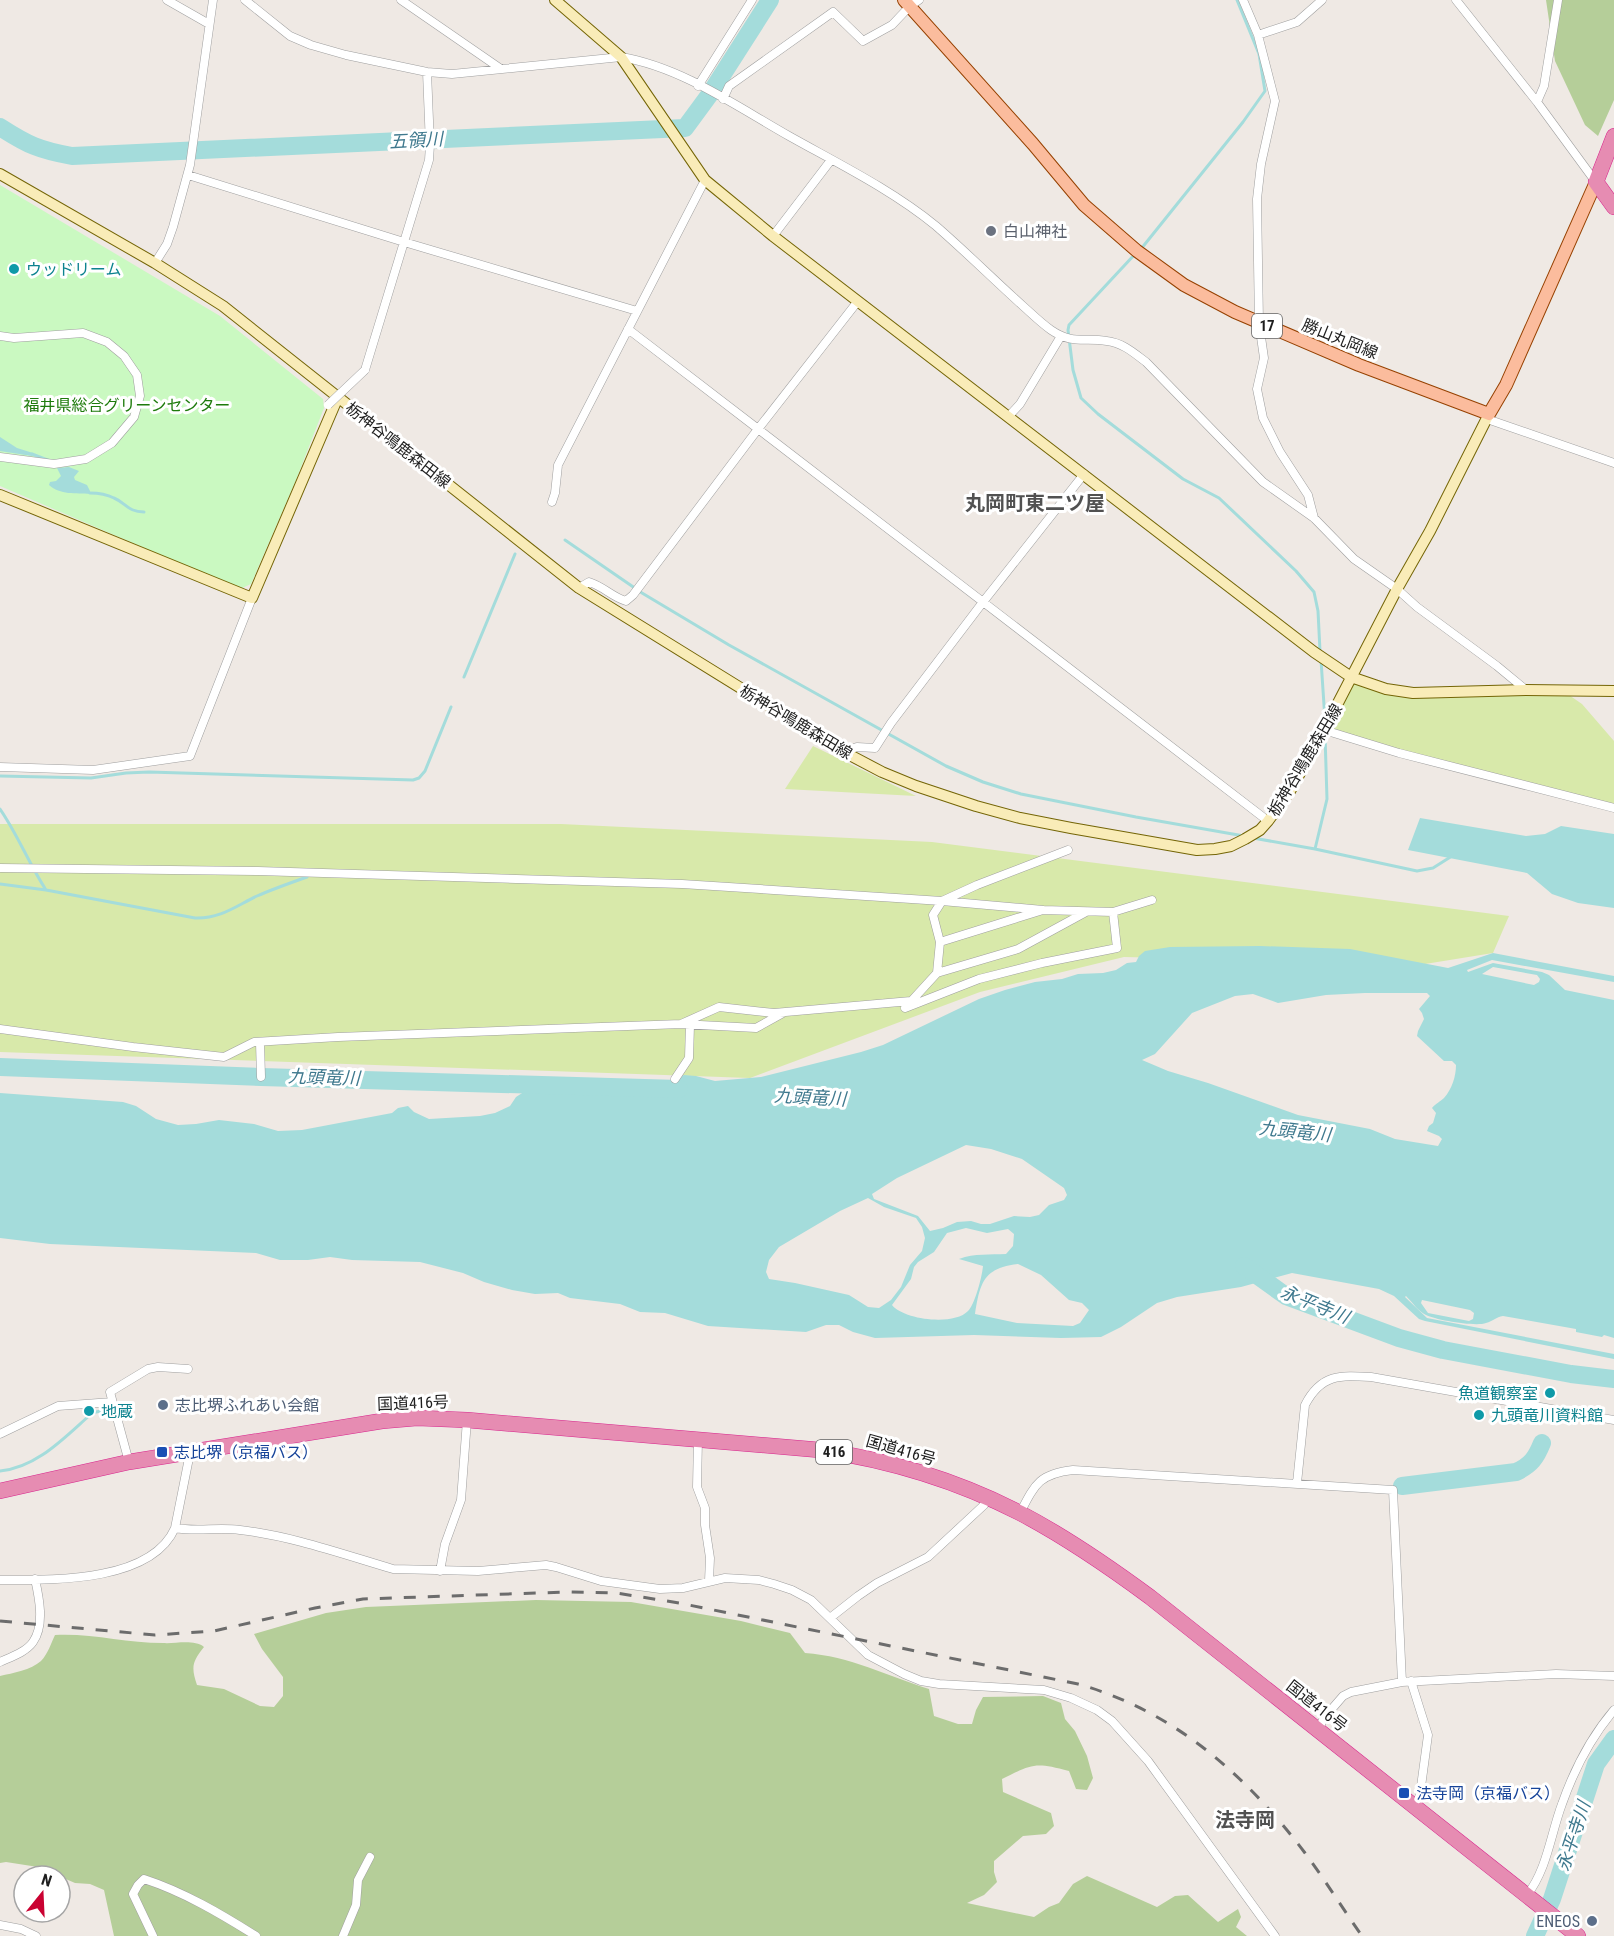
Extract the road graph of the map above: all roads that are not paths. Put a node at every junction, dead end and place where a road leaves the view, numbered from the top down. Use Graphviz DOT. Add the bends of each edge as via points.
graph roads {
  1 [pos="167,0"];
  2 [pos="213,0"];
  3 [pos="245,0"];
  4 [pos="401,0"];
  5 [pos="555,0"];
  6 [pos="752,0"];
  7 [pos="1243,0"];
  8 [pos="1322,0"];
  9 [pos="1455,0"];
  10 [pos="1558,0"];
  11 [pos="911,2"];
  12 [pos="209,24"];
  13 [pos="1258,35"];
  14 [pos="621,57"];
  15 [pos="501,69"];
  16 [pos="427,72"];
  17 [pos="698,86"];
  18 [pos="723,99"];
  19 [pos="1537,102"];
  20 [pos="1614,136"];
  21 [pos="831,159"];
  22 [pos="0,174"];
  23 [pos="188,175"];
  24 [pos="705,180"];
  25 [pos="1596,182"];
  26 [pos="1614,207"];
  27 [pos="774,236"];
  28 [pos="404,242"];
  29 [pos="155,262"];
  30 [pos="858,301"];
  31 [pos="637,310"];
  32 [pos="1259,323"];
  33 [pos="628,329"];
  34 [pos="0,336"];
  35 [pos="1061,336"];
  36 [pos="338,397"];
  37 [pos="1009,416"];
  38 [pos="1488,416"];
  39 [pos="758,429"];
  40 [pos="0,457"];
  41 [pos="1614,463"];
  42 [pos="1084,474"];
  43 [pos="0,495"];
  44 [pos="552,502"];
  45 [pos="1314,518"];
  46 [pos="579,588"];
  47 [pos="1397,589"];
  48 [pos="252,598"];
  49 [pos="983,602"];
  50 [pos="1352,677"];
  51 [pos="1526,690"];
  52 [pos="1614,691"];
  53 [pos="1324,730"];
  54 [pos="844,752"];
  55 [pos="0,767"];
  56 [pos="1614,808"];
  57 [pos="1268,821"];
  58 [pos="1068,850"];
  59 [pos="0,868"];
  60 [pos="1152,900"];
  61 [pos="942,901"];
  62 [pos="1043,910"];
  63 [pos="1088,911"];
  64 [pos="1113,912"];
  65 [pos="940,942"];
  66 [pos="937,973"];
  67 [pos="911,1001"];
  68 [pos="783,1012"];
  69 [pos="681,1024"];
  70 [pos="690,1025"];
  71 [pos="0,1029"];
  72 [pos="260,1042"];
  73 [pos="261,1077"];
  74 [pos="675,1079"];
  75 [pos="188,1369"];
  76 [pos="112,1402"];
  77 [pos="467,1420"];
  78 [pos="1614,1420"];
  79 [pos="0,1434"];
  80 [pos="698,1439"];
  81 [pos="190,1453"];
  82 [pos="129,1462"];
  83 [pos="1297,1483"];
  84 [pos="0,1491"];
  85 [pos="987,1497"];
  86 [pos="1020,1513"];
  87 [pos="175,1528"];
  88 [pos="440,1571"];
  89 [pos="35,1579"];
  90 [pos="0,1580"];
  91 [pos="709,1581"];
  92 [pos="830,1618"];
  93 [pos="0,1662"];
  94 [pos="1614,1676"];
  95 [pos="1407,1681"];
  96 [pos="1614,1710"];
  97 [pos="1318,1730"];
  98 [pos="1416,1807"];
  99 [pos="370,1857"];
  100 [pos="1531,1898"];
  101 [pos="0,1925"];
  102 [pos="36,1936"];
  103 [pos="153,1936"];
  104 [pos="256,1936"];
  105 [pos="343,1936"];
  106 [pos="1275,1936"];
  107 [pos="1578,1936"];
  1 -- 12 [label="street"];
  2 -- 12 [label="street"];
  3 -- 16 [label="street" via="290,36 311,45"];
  4 -- 15 [label="street"];
  5 -- 14 [label="main road"];
  6 -- 17 [label="street"];
  7 -- 13 [label="street"];
  8 -- 13 [label="street" via="1297,22"];
  9 -- 19 [label="street"];
  10 -- 19 [label="street" via="1544,86"];
  11 -- 18 [label="street" via="892,25 863,41 833,12 729,86"];
  11 -- 32 [label="main road, 勝山丸岡線 / 17" via="1084,205 1184,285"];
  12 -- 23 [label="street"];
  13 -- 32 [label="street" via="1275,101 1257,199"];
  14 -- 15 [label="street"];
  14 -- 17 [label="street" via="659,67"];
  14 -- 24 [label="main road"];
  15 -- 16 [label="street" via="452,74"];
  16 -- 28 [label="street" via="429,160"];
  17 -- 18 [label="street"];
  18 -- 21 [label="street"];
  19 -- 25 [label="street"];
  20 -- 25 [label="highway"];
  21 -- 27 [label="street"];
  21 -- 35 [label="street" via="915,209"];
  22 -- 29 [label="main road, 栃神谷鳴鹿森田線"];
  23 -- 28 [label="street"];
  23 -- 29 [label="street" via="173,227"];
  24 -- 27 [label="main road"];
  24 -- 31 [label="street"];
  25 -- 26 [label="highway"];
  25 -- 38 [label="main road" via="1506,385"];
  27 -- 30 [label="main road"];
  28 -- 31 [label="street"];
  28 -- 36 [label="street, bridge" via="365,370 328,405"];
  29 -- 36 [label="main road, 栃神谷鳴鹿森田線" via="223,306"];
  30 -- 37 [label="main road"];
  30 -- 39 [label="street"];
  31 -- 33 [label="street"];
  32 -- 38 [label="main road, 勝山丸岡線 / 17"];
  32 -- 45 [label="street" via="1264,358 1257,389 1263,418 1308,495"];
  33 -- 39 [label="street"];
  33 -- 44 [label="street" via="558,465"];
  34 -- 40 [label="street" via="82,333 107,342 124,356 137,375 140,396 134,417 112,443 86,459 54,464"];
  35 -- 37 [label="street"];
  35 -- 45 [label="street" via="1073,341 1106,340 1133,351 1263,482"];
  36 -- 46 [label="main road, 栃神谷鳴鹿森田線"];
  36 -- 48 [label="main road"];
  37 -- 42 [label="main road"];
  38 -- 41 [label="street"];
  38 -- 47 [label="main road, 栃神谷鳴鹿森田線" via="1428,537"];
  39 -- 46 [label="street" via="626,602 589,582"];
  39 -- 49 [label="street"];
  42 -- 49 [label="street"];
  42 -- 50 [label="main road" via="1314,652"];
  43 -- 48 [label="main road"];
  45 -- 47 [label="street" via="1354,559"];
  46 -- 54 [label="main road, 栃神谷鳴鹿森田線"];
  47 -- 50 [label="main road, 栃神谷鳴鹿森田線"];
  47 -- 51 [label="street"];
  48 -- 55 [label="street" via="190,756 93,770"];
  49 -- 54 [label="street" via="875,748 857,747"];
  49 -- 57 [label="street"];
  50 -- 51 [label="main road" via="1413,693"];
  50 -- 53 [label="main road, 栃神谷鳴鹿森田線"];
  51 -- 52 [label="main road"];
  53 -- 56 [label="street"];
  53 -- 57 [label="main road, 栃神谷鳴鹿森田線" via="1290,791"];
  54 -- 57 [label="main road, 栃神谷鳴鹿森田線" via="889,775 976,806 1178,848 1231,846"];
  58 -- 61 [label="street"];
  59 -- 61 [label="street" via="258,871 682,884"];
  60 -- 64 [label="street"];
  61 -- 62 [label="street"];
  61 -- 65 [label="street" via="933,915"];
  62 -- 63 [label="street"];
  62 -- 65 [label="street"];
  63 -- 64 [label="street"];
  63 -- 66 [label="street" via="1018,949"];
  64 -- 67 [label="street" via="1117,948 978,979 905,1008"];
  65 -- 66 [label="street"];
  66 -- 67 [label="street"];
  67 -- 68 [label="street"];
  68 -- 69 [label="street" via="719,1007"];
  68 -- 70 [label="street" via="756,1028"];
  69 -- 70 [label="street"];
  69 -- 72 [label="street"];
  70 -- 74 [label="street" via="689,1058"];
  71 -- 72 [label="street" via="224,1057"];
  72 -- 73 [label="street"];
  75 -- 76 [label="street" via="148,1369 110,1392"];
  76 -- 79 [label="street" via="58,1406"];
  76 -- 82 [label="street"];
  77 -- 80 [label="highway, 国道416号 / 416"];
  77 -- 81 [label="highway, 国道416号 / 416" via="382,1421"];
  77 -- 88 [label="street" via="460,1500"];
  78 -- 83 [label="street" via="1371,1377 1333,1378 1319,1385 1305,1405"];
  80 -- 85 [label="highway, 国道416号 / 416" via="848,1454"];
  80 -- 91 [label="street" via="697,1487 705,1508"];
  81 -- 82 [label="highway, 国道416号 / 416"];
  81 -- 87 [label="street"];
  82 -- 84 [label="highway, 国道416号 / 416"];
  83 -- 86 [label="street" via="1073,1470 1044,1478 1033,1488"];
  83 -- 95 [label="street" via="1393,1490"];
  85 -- 86 [label="highway, 国道416号 / 416"];
  85 -- 92 [label="street" via="984,1505 928,1557 877,1583"];
  86 -- 97 [label="highway, 国道416号 / 416" via="1079,1547 1150,1597"];
  87 -- 88 [label="street" via="238,1529 300,1541 393,1569"];
  87 -- 89 [label="street" via="158,1552 132,1565 83,1577"];
  88 -- 91 [label="street" via="546,1565 601,1581 660,1589"];
  89 -- 90 [label="street"];
  89 -- 93 [label="street" via="38,1632 28,1646"];
  91 -- 92 [label="street" via="738,1578 774,1584 811,1600"];
  92 -- 106 [label="street" via="868,1655 921,1681 1044,1690 1097,1710 1148,1761"];
  94 -- 95 [label="street" via="1556,1674"];
  95 -- 97 [label="street" via="1343,1696"];
  95 -- 98 [label="street" via="1428,1735"];
  96 -- 100 [label="street" via="1573,1777"];
  97 -- 98 [label="highway, 国道416号 / 416"];
  98 -- 100 [label="highway, 国道416号 / 416"];
  99 -- 105 [label="street" via="358,1880 356,1905"];
  100 -- 107 [label="highway, 国道416号 / 416"];
  101 -- 102 [label="street"];
  103 -- 104 [label="street" via="133,1894 144,1879 217,1912"];
}
